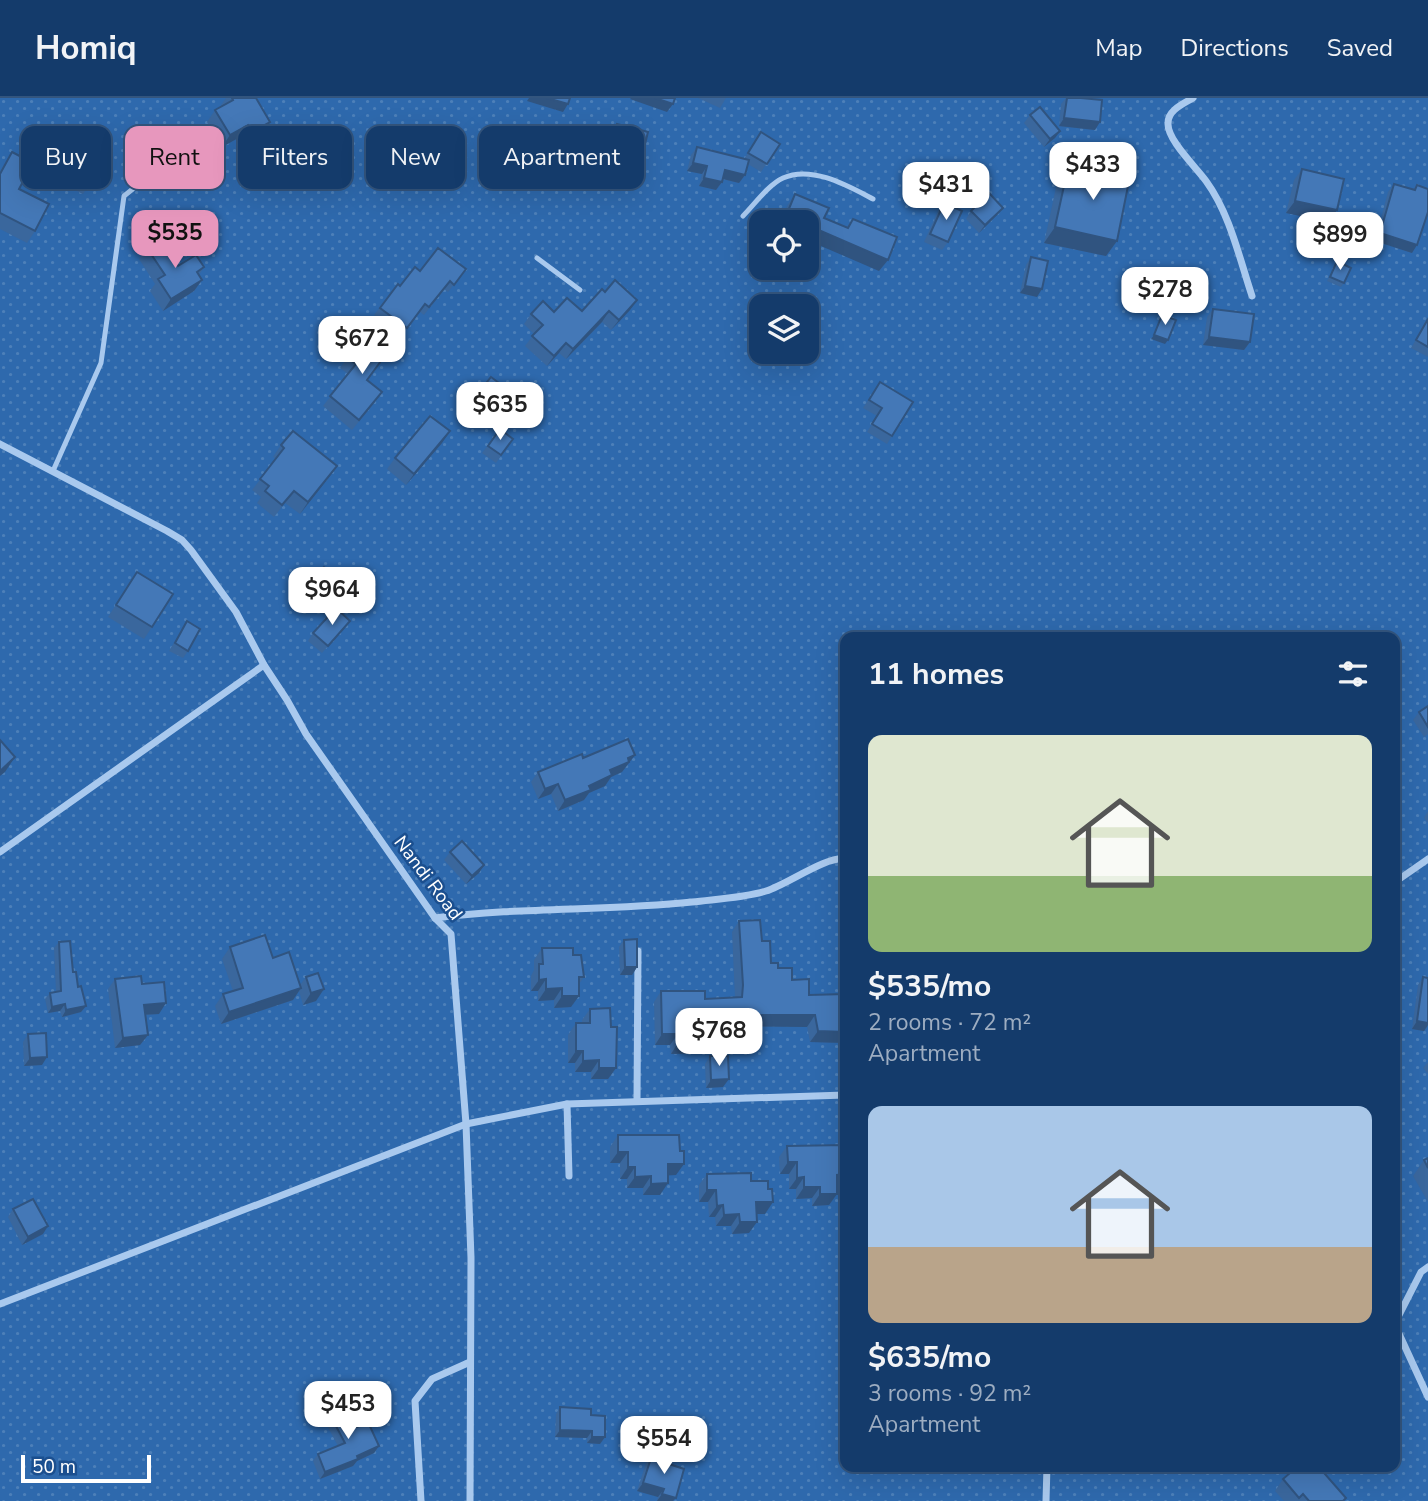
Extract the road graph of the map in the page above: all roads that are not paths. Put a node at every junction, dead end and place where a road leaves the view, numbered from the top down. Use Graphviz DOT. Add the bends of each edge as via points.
graph roads {
  1 [pos="1193,98"];
  2 [pos="133,189"];
  3 [pos="873,199"];
  4 [pos="743,216"];
  5 [pos="537,258"];
  6 [pos="580,290"];
  7 [pos="1252,296"];
  8 [pos="0,444"];
  9 [pos="53,471"];
  10 [pos="264,664"];
  11 [pos="0,852"];
  12 [pos="1428,859"];
  13 [pos="840,860"];
  14 [pos="1400,879"];
  15 [pos="435,918"];
  16 [pos="638,951"];
  17 [pos="840,1095"];
  18 [pos="637,1101"];
  19 [pos="567,1104"];
  20 [pos="466,1124"];
  21 [pos="569,1176"];
  22 [pos="1428,1267"];
  23 [pos="0,1304"];
  24 [pos="1400,1314"];
  25 [pos="1400,1335"];
  26 [pos="470,1362"];
  27 [pos="1428,1397"];
  28 [pos="1046,1472"];
  29 [pos="421,1501"];
  30 [pos="470,1501"];
  31 [pos="1046,1501"];
  1 -- 7 [label="street" via="1170,112 1168,128 1218,198"];
  2 -- 9 [label="lane" via="124,196 101,363"];
  3 -- 4 [label="lane" via="841,183 799,174 782,178"];
  5 -- 6 [label="lane"];
  8 -- 9 [label="street, Nandi Road"];
  9 -- 10 [label="street, Nandi Road" via="182,540 236,612"];
  10 -- 11 [label="street"];
  10 -- 15 [label="street, Nandi Road" via="306,734"];
  12 -- 14 [label="street"];
  13 -- 15 [label="street" via="765,891 719,899"];
  15 -- 20 [label="street, Nandi Road" via="451,934"];
  16 -- 18 [label="street"];
  17 -- 18 [label="street"];
  18 -- 19 [label="street"];
  19 -- 20 [label="street"];
  19 -- 21 [label="street"];
  20 -- 23 [label="street"];
  20 -- 26 [label="street, Nandi Road"];
  22 -- 24 [label="street"];
  25 -- 27 [label="street"];
  26 -- 29 [label="street" via="432,1379 415,1401"];
  26 -- 30 [label="street, Nandi Road"];
  28 -- 31 [label="street"];
}
